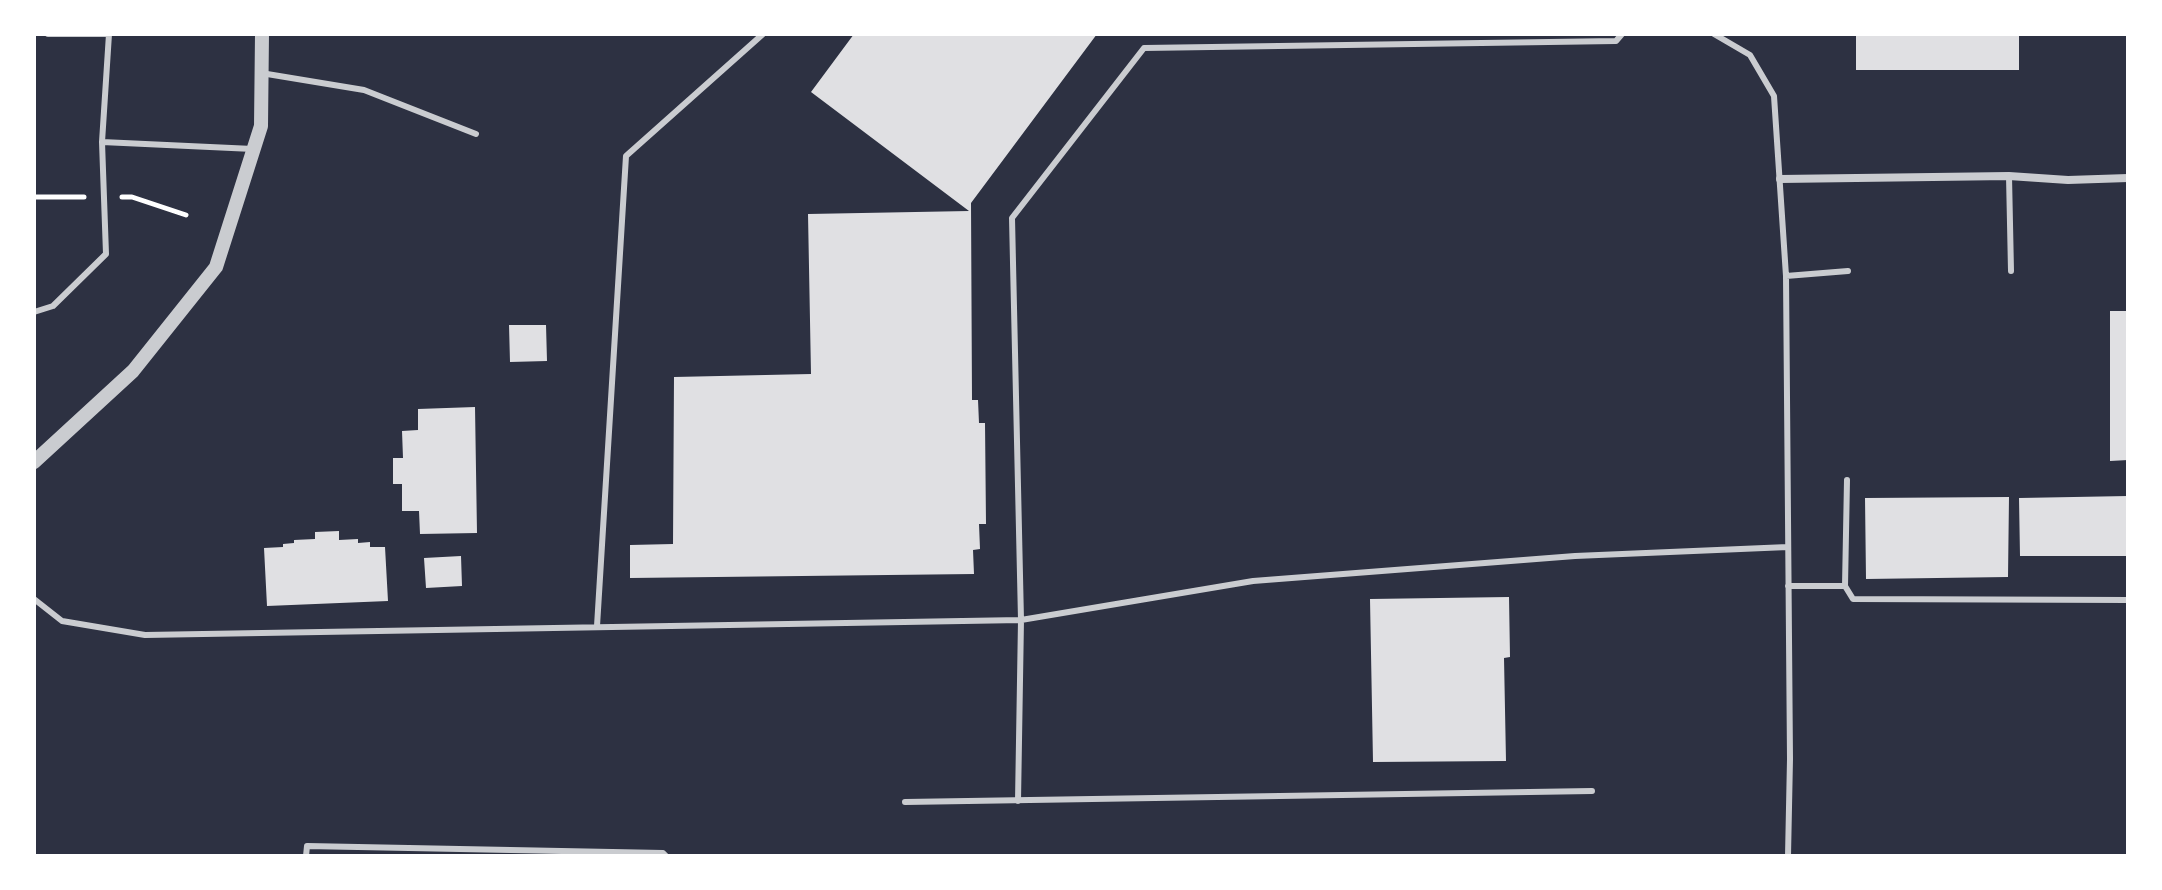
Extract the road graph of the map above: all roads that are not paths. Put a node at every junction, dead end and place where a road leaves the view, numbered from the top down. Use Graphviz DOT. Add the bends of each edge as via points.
graph roads {
  1 [pos="48,34"];
  2 [pos="262,34"];
  3 [pos="763,34"];
  4 [pos="1622,34"];
  5 [pos="1714,34"];
  6 [pos="261,73"];
  7 [pos="476,134"];
  8 [pos="102,142"];
  9 [pos="253,149"];
  10 [pos="2009,176"];
  11 [pos="2128,178"];
  12 [pos="1780,179"];
  13 [pos="1848,271"];
  14 [pos="2011,271"];
  15 [pos="1786,276"];
  16 [pos="34,312"];
  17 [pos="34,462"];
  18 [pos="1847,480"];
  19 [pos="1788,547"];
  20 [pos="1788,586"];
  21 [pos="1845,586"];
  22 [pos="34,599"];
  23 [pos="2128,600"];
  24 [pos="1021,620"];
  25 [pos="597,626"];
  26 [pos="1592,791"];
  27 [pos="1018,801"];
  28 [pos="905,802"];
  29 [pos="306,856"];
  30 [pos="666,856"];
  31 [pos="1788,856"];
  1 -- 8 [label="lane" via="109,34"];
  2 -- 6 [label="street"];
  3 -- 25 [label="lane" via="626,156"];
  4 -- 24 [label="lane" via="1616,41 1144,48 1012,218"];
  5 -- 12 [label="lane" via="1750,55 1774,96"];
  6 -- 7 [label="lane" via="364,90"];
  6 -- 9 [label="street" via="261,126"];
  8 -- 9 [label="lane"];
  8 -- 16 [label="lane" via="106,254 53,306"];
  9 -- 17 [label="street" via="216,267 133,371"];
  10 -- 11 [label="street"];
  10 -- 12 [label="street"];
  10 -- 14 [label="lane"];
  12 -- 15 [label="lane"];
  13 -- 15 [label="lane"];
  15 -- 19 [label="lane"];
  18 -- 21 [label="lane"];
  19 -- 20 [label="lane"];
  19 -- 24 [label="lane" via="1575,556 1253,581"];
  20 -- 21 [label="lane"];
  20 -- 31 [label="lane"];
  21 -- 23 [label="lane" via="1853,599"];
  22 -- 25 [label="lane" via="62,621 145,635"];
  24 -- 25 [label="lane"];
  24 -- 27 [label="lane"];
  26 -- 27 [label="lane"];
  27 -- 28 [label="lane"];
  29 -- 30 [label="lane" via="307,846"];
}
